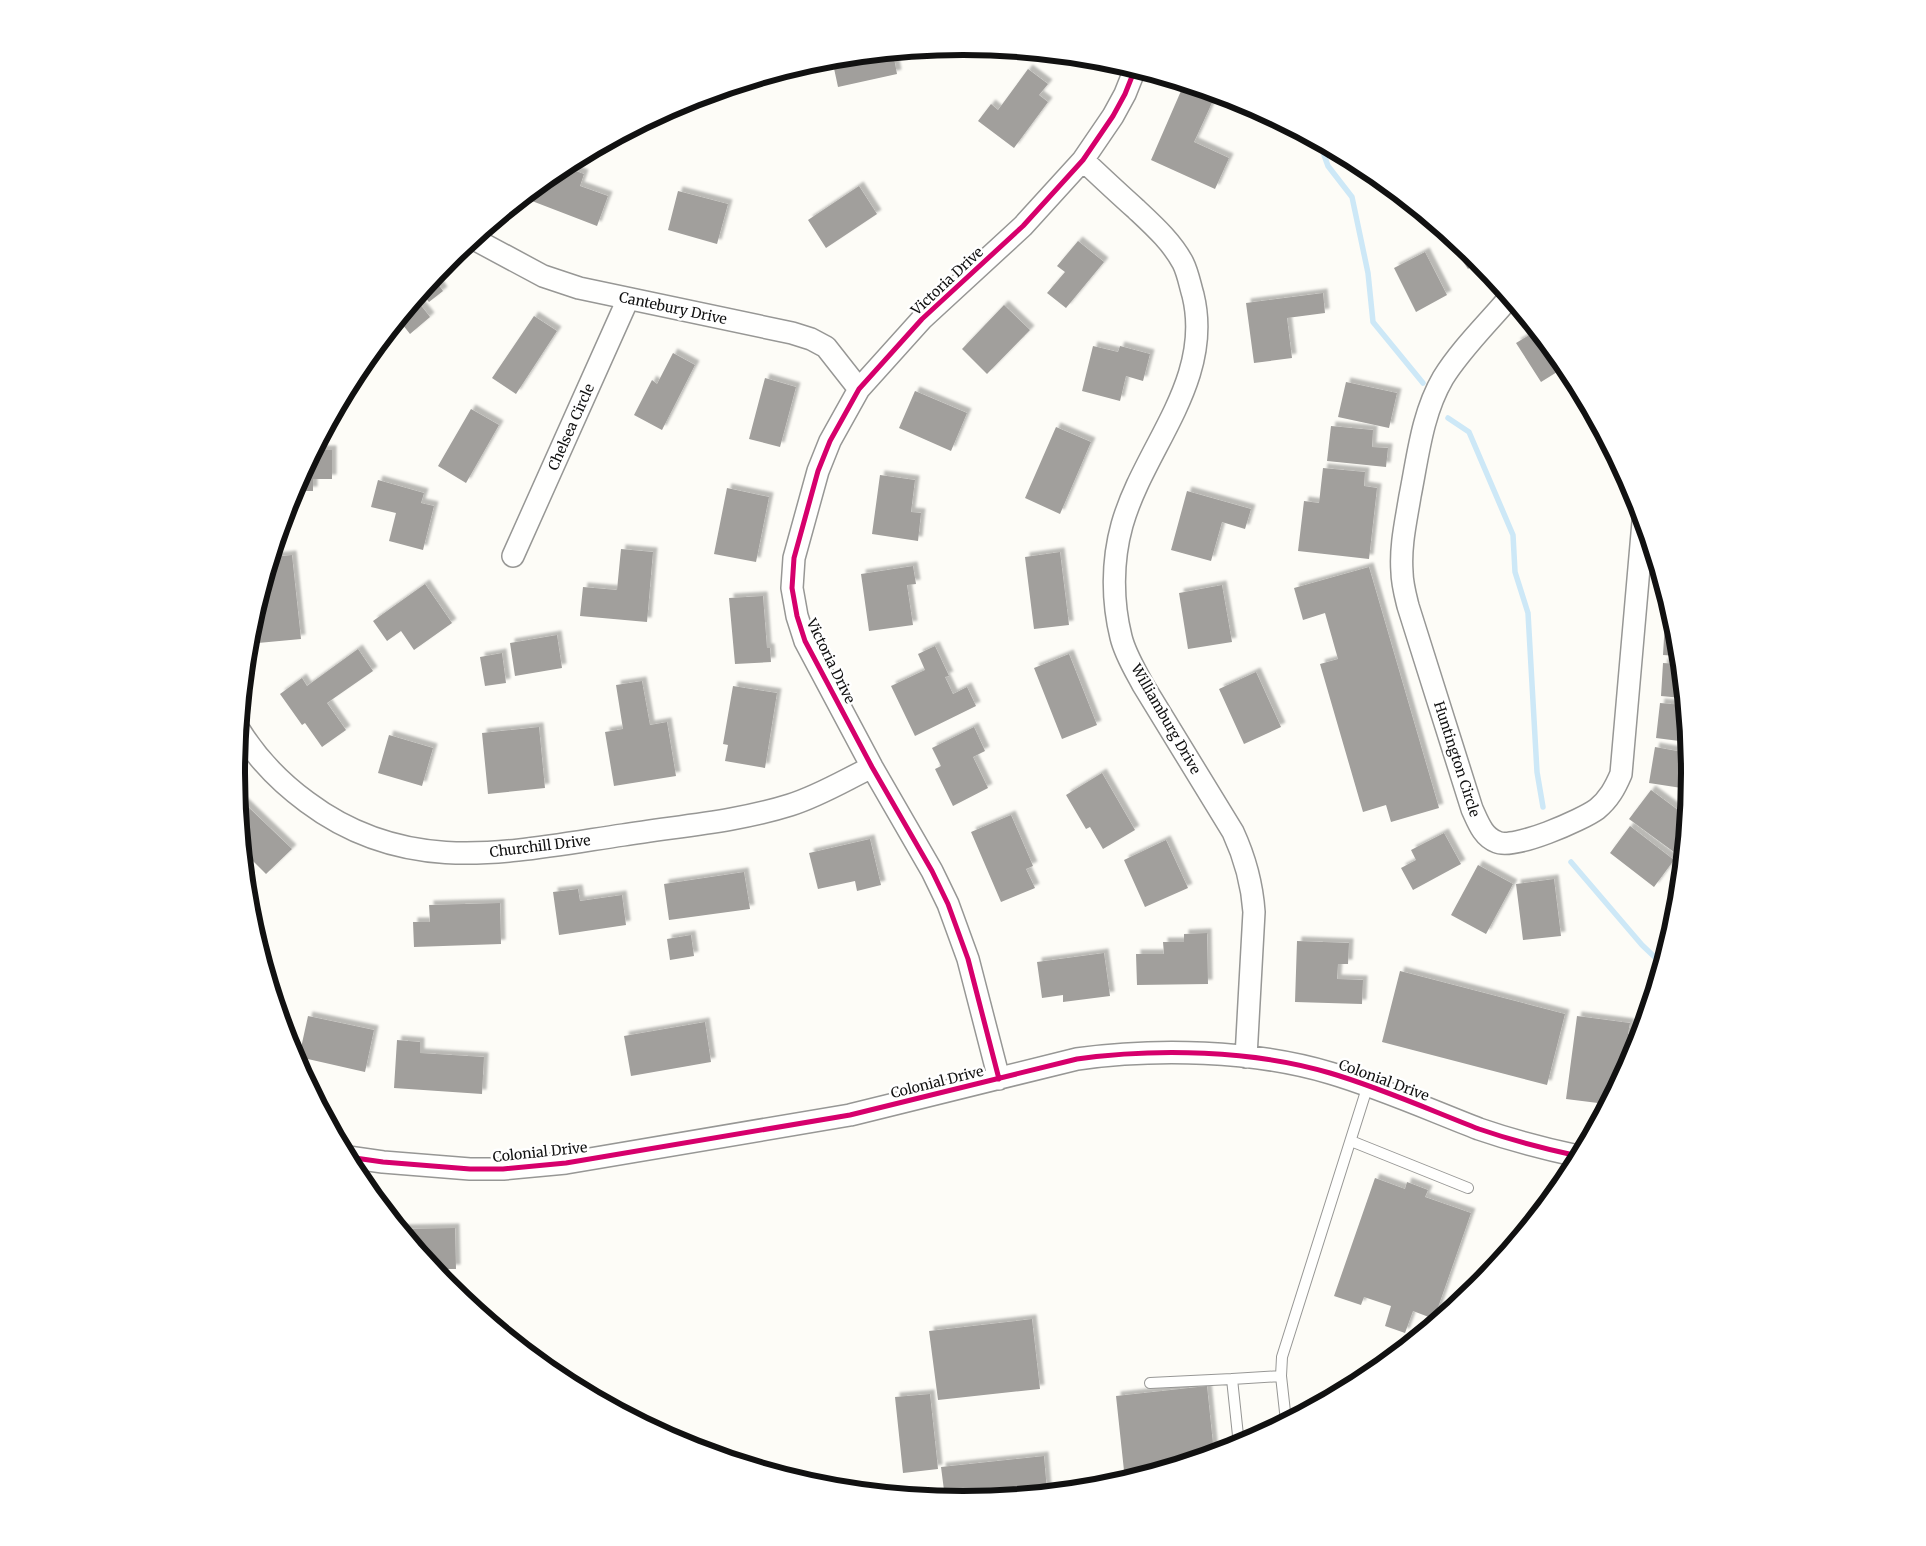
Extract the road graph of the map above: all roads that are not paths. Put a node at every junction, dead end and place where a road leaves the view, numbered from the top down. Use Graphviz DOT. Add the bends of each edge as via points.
graph roads {
  1 [pos="1132,75"];
  2 [pos="1083,160"];
  3 [pos="480,242"];
  4 [pos="628,299"];
  5 [pos="1505,303"];
  6 [pos="859,389"];
  7 [pos="1642,538"];
  8 [pos="513,556"];
  9 [pos="246,739"];
  10 [pos="872,767"];
  11 [pos="1246,1057"];
  12 [pos="999,1079"];
  13 [pos="1368,1085"];
  14 [pos="1350,1141"];
  15 [pos="1571,1154"];
  16 [pos="357,1158"];
  17 [pos="1468,1188"];
  18 [pos="1281,1376"];
  19 [pos="1232,1379"];
  20 [pos="1150,1383"];
  21 [pos="1285,1415"];
  22 [pos="1238,1436"];
  1 -- 2 [label="street, Victoria Drive" via="1121,102"];
  2 -- 6 [label="street, Victoria Drive" via="1023,226 922,319"];
  2 -- 11 [label="street, Williamburg Drive" via="1171,245 1183,263 1195,305 1197,343 1193,365 1128,508 1117,552 1114,584 1122,639 1132,663 1233,832 1249,873 1254,912"];
  3 -- 4 [label="street, Cantebury Drive" via="543,276"];
  4 -- 6 [label="street, Cantebury Drive" via="812,339 826,347"];
  4 -- 8 [label="street, Chelsea Circle"];
  5 -- 7 [label="street, Huntington Circle" via="1456,360 1434,397 1421,439 1402,554 1402,580 1408,606 1472,810 1479,826 1498,843 1520,842 1578,820 1607,800 1615,789 1621,774"];
  6 -- 10 [label="street, Victoria Drive" via="830,441 818,471 794,558 792,588 796,616 805,641"];
  9 -- 10 [label="street, Churchill Drive" via="289,789 340,825 402,847 456,854 515,851 738,817 807,800"];
  10 -- 12 [label="street, Victoria Drive" via="932,871 959,932"];
  11 -- 12 [label="street, Colonial Drive" via="1177,1053 1106,1055"];
  11 -- 13 [label="street, Colonial Drive" via="1297,1064"];
  12 -- 16 [label="street, Colonial Drive" via="810,1123 546,1165 470,1169"];
  13 -- 14 [label="lane"];
  13 -- 15 [label="street, Colonial Drive" via="1504,1137"];
  14 -- 17 [label="lane"];
  14 -- 18 [label="lane" via="1282,1357"];
  18 -- 19 [label="lane"];
  18 -- 21 [label="lane"];
  19 -- 20 [label="lane"];
  19 -- 22 [label="lane"];
}
